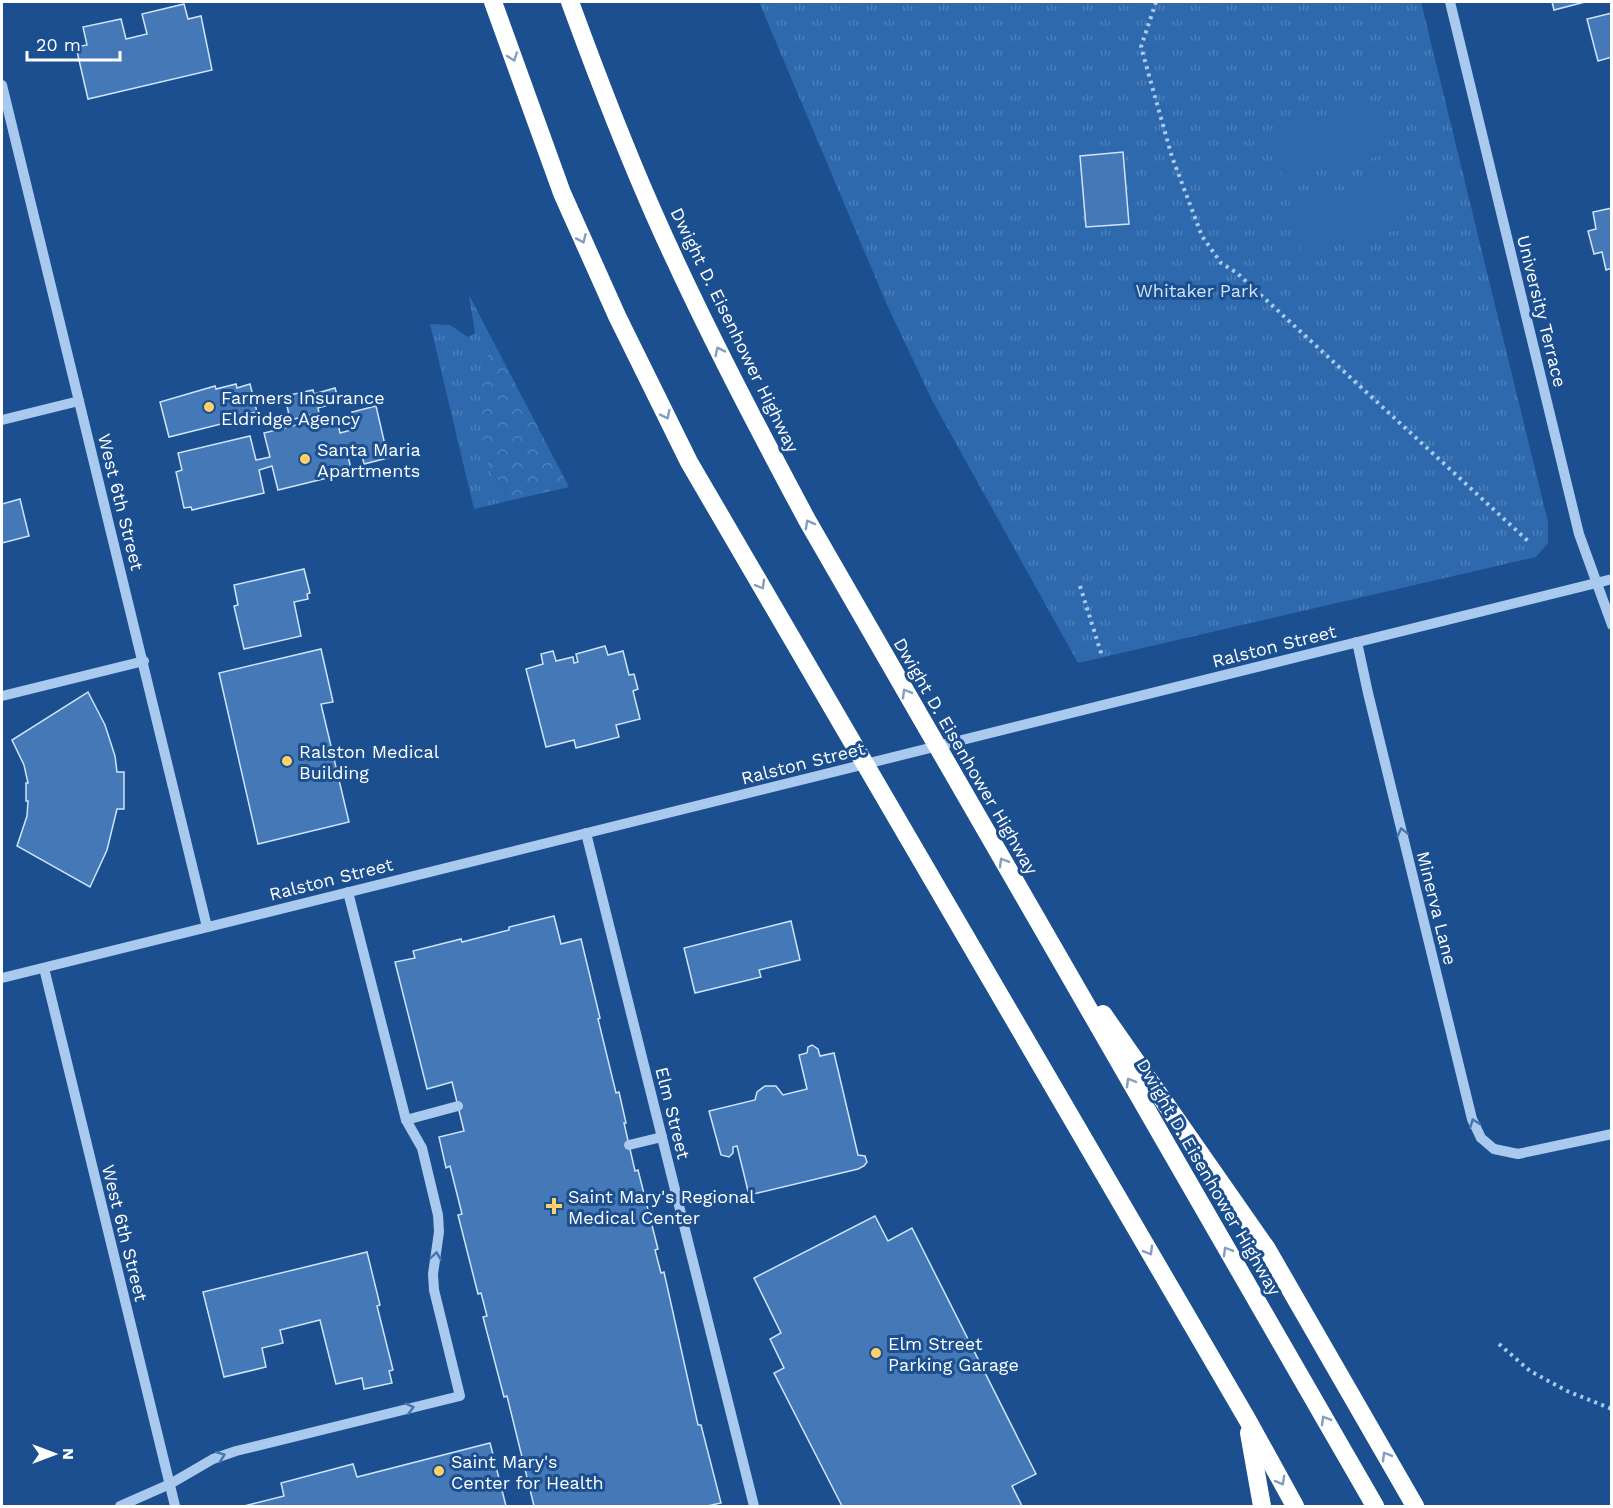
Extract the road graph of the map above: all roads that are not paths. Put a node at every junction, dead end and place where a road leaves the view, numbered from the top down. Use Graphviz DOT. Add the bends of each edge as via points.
graph roads {
  1 [pos="493,2"];
  2 [pos="570,2"];
  3 [pos="1450,2"];
  4 [pos="2,85"];
  5 [pos="79,401"];
  6 [pos="2,420"];
  7 [pos="1611,579"];
  8 [pos="1597,582"];
  9 [pos="1611,625"];
  10 [pos="1357,642"];
  11 [pos="144,661"];
  12 [pos="2,696"];
  13 [pos="586,833"];
  14 [pos="348,892"];
  15 [pos="1032,912"];
  16 [pos="207,927"];
  17 [pos="44,968"];
  18 [pos="2,978"];
  19 [pos="458,1106"];
  20 [pos="406,1120"];
  21 [pos="1611,1134"];
  22 [pos="662,1137"];
  23 [pos="629,1145"];
  24 [pos="1247,1419"];
  25 [pos="170,1484"];
  26 [pos="120,1506"];
  27 [pos="175,1506"];
  28 [pos="754,1506"];
  29 [pos="1262,1506"];
  30 [pos="1295,1506"];
  31 [pos="1375,1506"];
  32 [pos="1415,1506"];
  1 -- 24 [label="highway, one-way" via="562,193 689,462"];
  15 -- 2 [label="highway, Dwight D. Eisenhower Highway, one-way" via="748,410 654,215"];
  3 -- 8 [label="street, University Terrace" via="1579,534"];
  4 -- 5 [label="street, West 6th Street"];
  5 -- 6 [label="street"];
  5 -- 11 [label="street, West 6th Street"];
  7 -- 8 [label="street, Ralston Street"];
  8 -- 9 [label="street, University Terrace"];
  8 -- 10 [label="street, Ralston Street"];
  10 -- 13 [label="street, Ralston Street"];
  21 -- 10 [label="street, Minerva Lane, one-way" via="1518,1154 1494,1149 1481,1138 1472,1119"];
  11 -- 12 [label="street"];
  11 -- 16 [label="street, West 6th Street"];
  13 -- 14 [label="street, Ralston Street"];
  13 -- 22 [label="street, Elm Street"];
  14 -- 16 [label="street, Ralston Street"];
  14 -- 20 [label="street"];
  31 -- 15 [label="highway, Dwight D. Eisenhower Highway, one-way"];
  32 -- 15 [label="highway, one-way" via="1267,1249"];
  16 -- 17 [label="street, Ralston Street"];
  17 -- 18 [label="street, Ralston Street"];
  17 -- 25 [label="street, West 6th Street"];
  19 -- 20 [label="street"];
  25 -- 20 [label="street, one-way" via="213,1459 236,1451 460,1396 434,1290 438,1215 422,1148"];
  22 -- 23 [label="street"];
  22 -- 28 [label="street, Elm Street"];
  24 -- 29 [label="highway"];
  24 -- 30 [label="highway, one-way"];
  25 -- 26 [label="street"];
  25 -- 27 [label="street, West 6th Street"];
}
